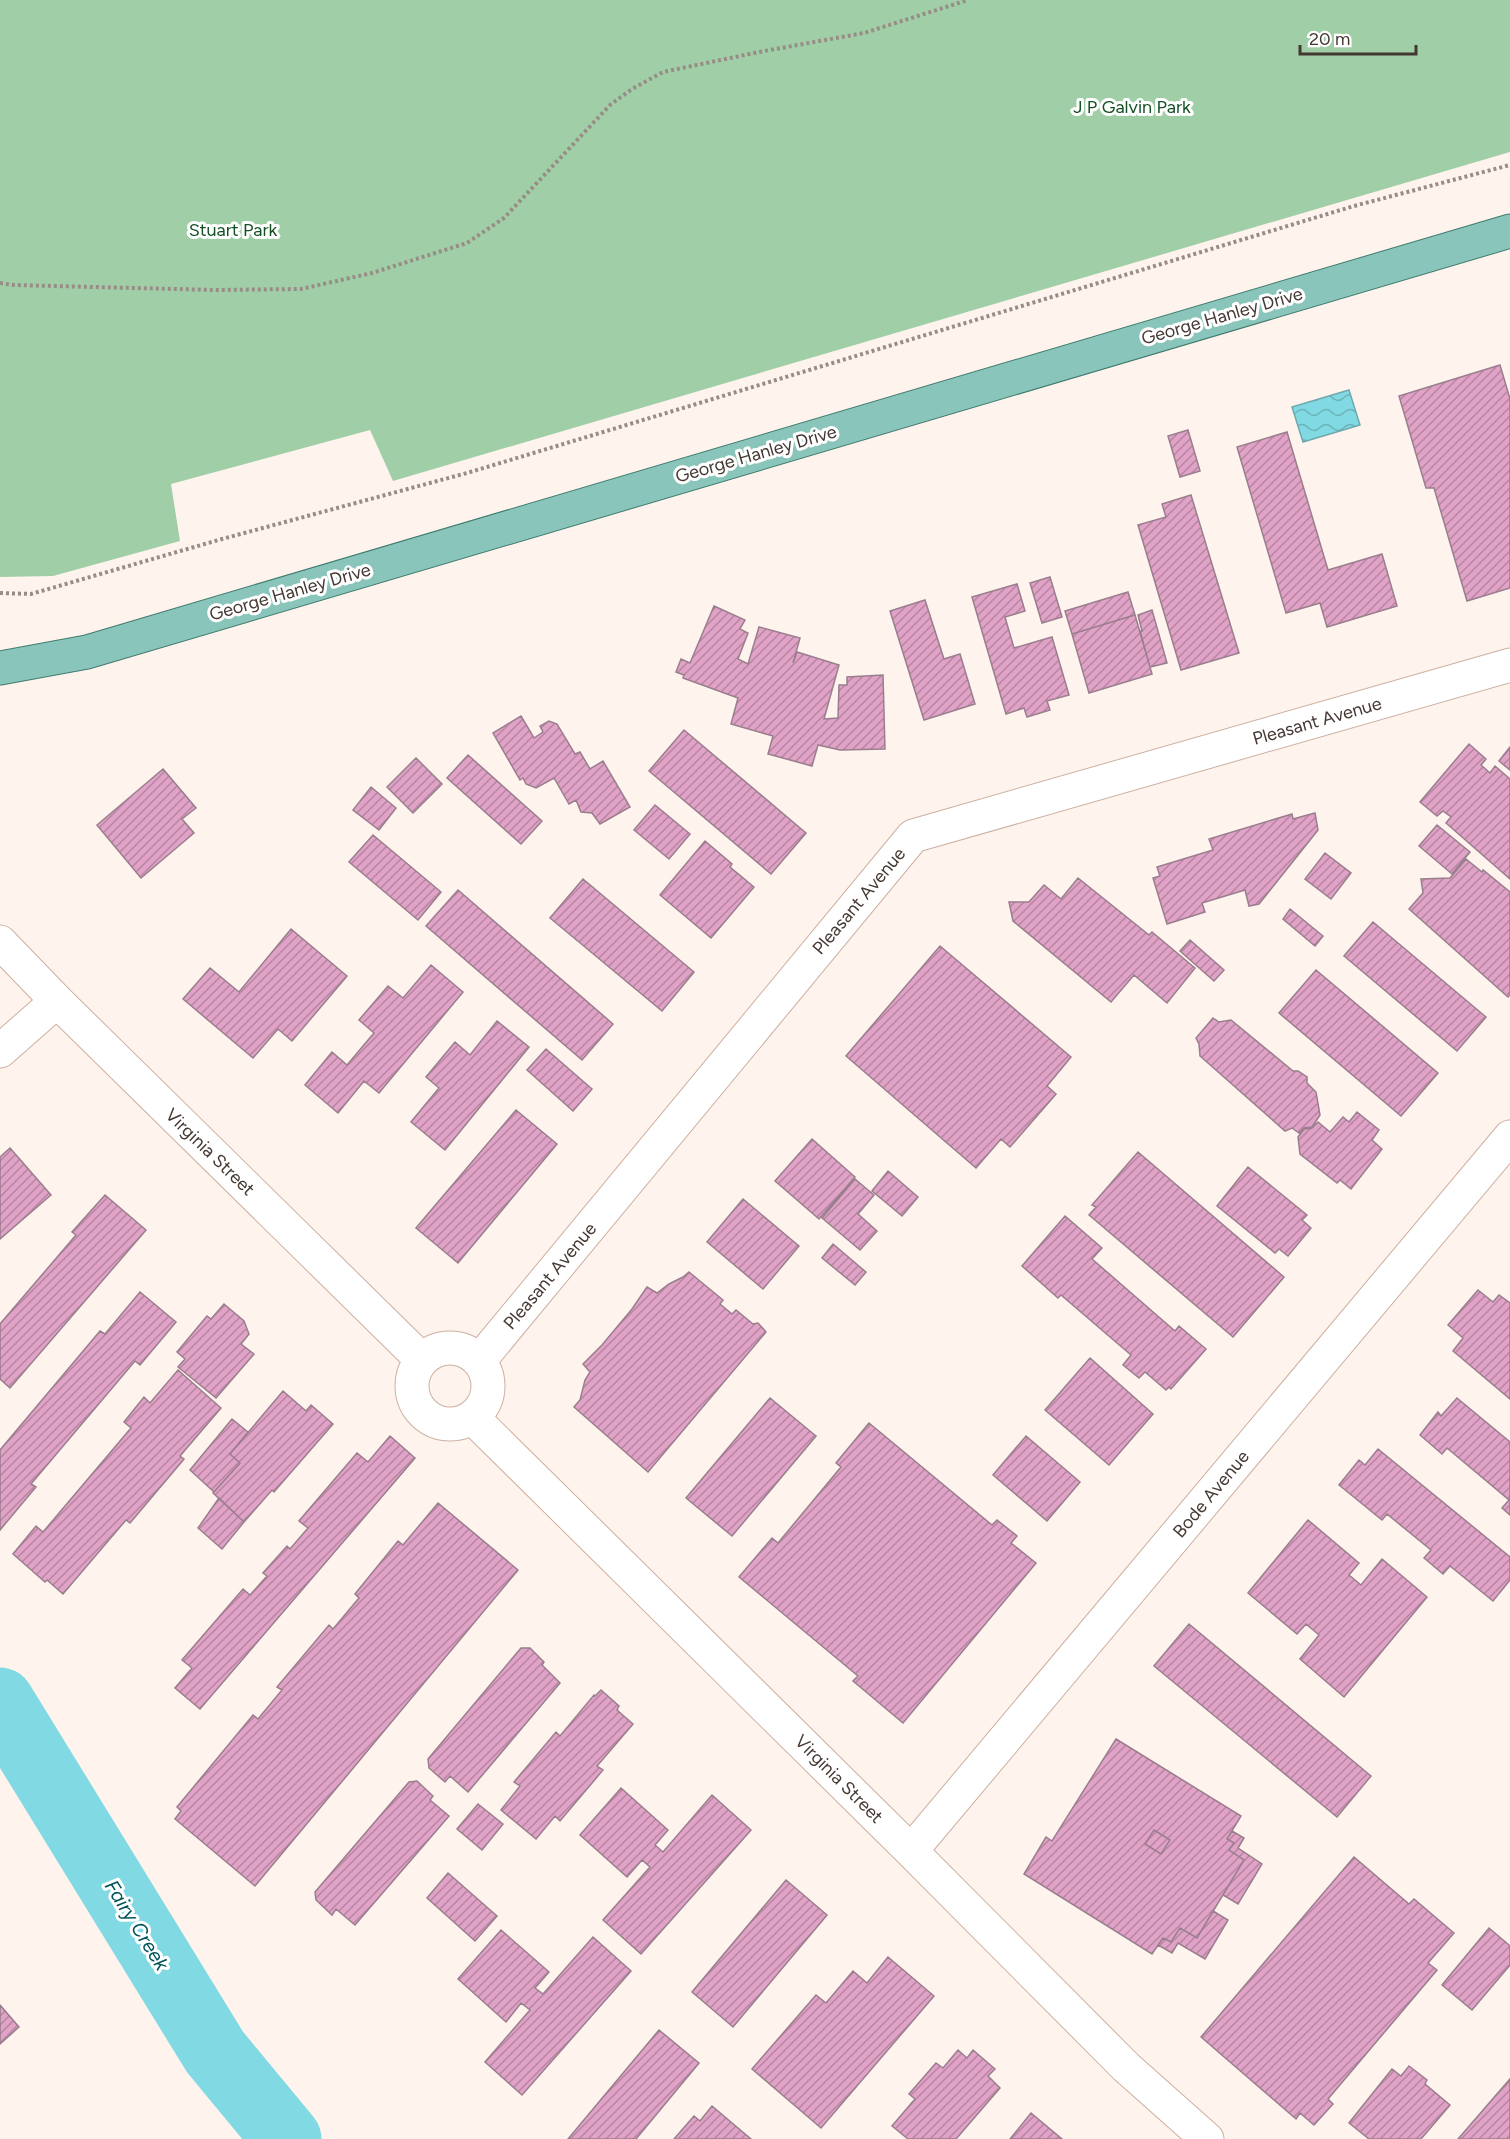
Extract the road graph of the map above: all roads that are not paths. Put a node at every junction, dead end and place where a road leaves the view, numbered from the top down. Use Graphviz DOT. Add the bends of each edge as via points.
graph roads {
  1 [pos="1510,231"];
  2 [pos="1510,665"];
  3 [pos="0,668"];
  4 [pos="0,942"];
  5 [pos="57,1001"];
  6 [pos="0,1051"];
  7 [pos="1510,1137"];
  8 [pos="422,1360"];
  9 [pos="479,1361"];
  10 [pos="472,1417"];
  11 [pos="911,1851"];
  12 [pos="1207,2139"];
  1 -- 3 [label="main road, George Hanley Drive" via="99,648"];
  2 -- 9 [label="street, Pleasant Avenue" via="913,836"];
  4 -- 5 [label="street, Virginia Street"];
  5 -- 6 [label="street"];
  5 -- 8 [label="street, Virginia Street"];
  7 -- 11 [label="street, Bode Avenue"];
  8 -- 9 [label="street" via="437,1350 450,1348 462,1350"];
  8 -- 10 [label="street" via="412,1377 411,1389 421,1413 442,1424 455,1425"];
  9 -- 10 [label="street" via="488,1378 488,1390 484,1403"];
  10 -- 11 [label="street, Virginia Street"];
  11 -- 12 [label="street, Virginia Street" via="1126,2067"];
}
